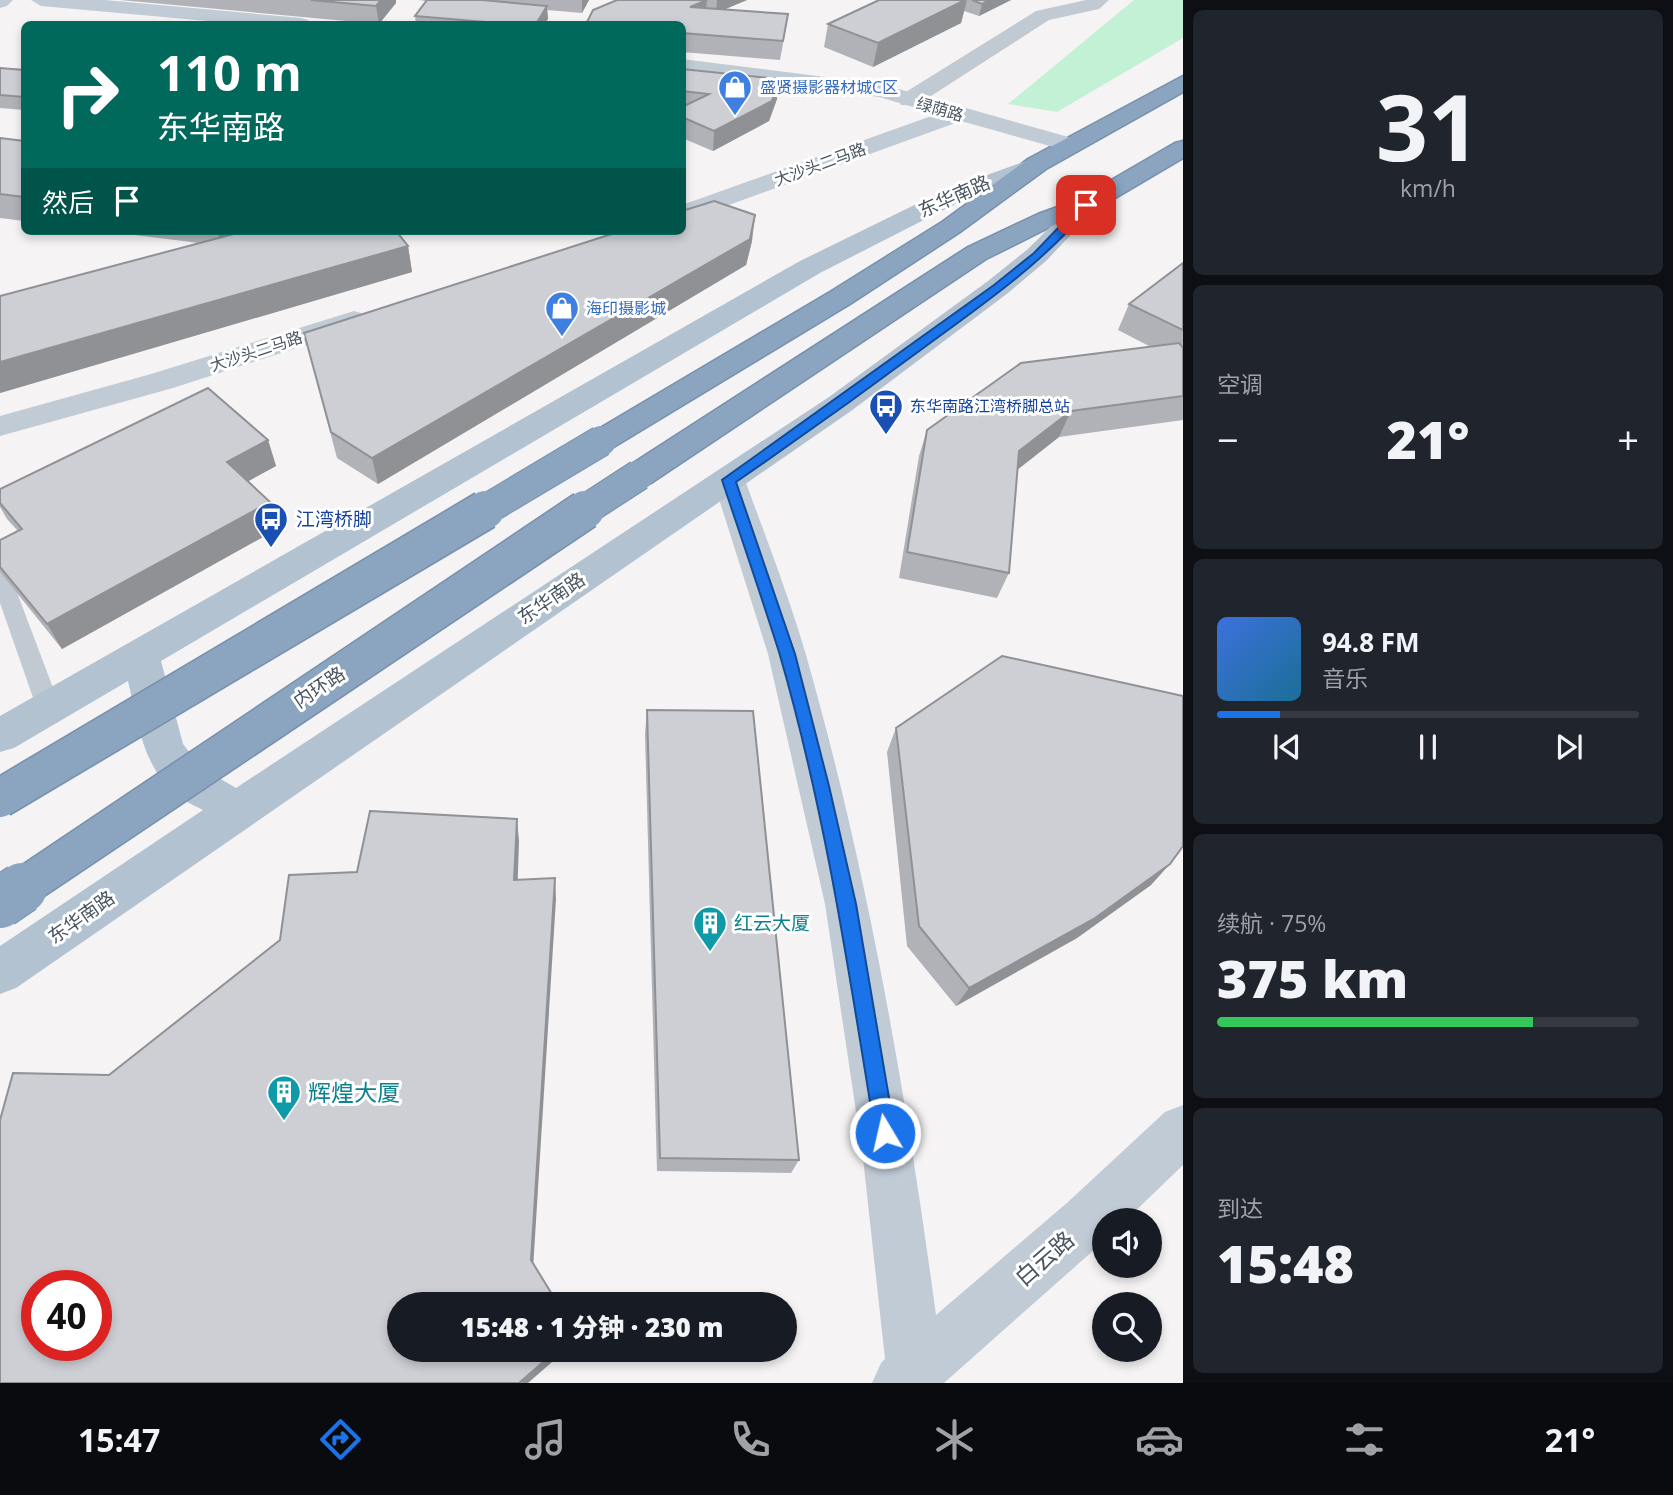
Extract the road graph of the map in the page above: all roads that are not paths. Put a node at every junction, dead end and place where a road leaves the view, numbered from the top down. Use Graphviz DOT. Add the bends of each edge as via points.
graph roads {
  1 [pos="41,0"];
  2 [pos="1099,0"];
  3 [pos="268,21"];
  4 [pos="686,65"];
  5 [pos="1183,76"];
  6 [pos="1174,88"];
  7 [pos="909,100"];
  8 [pos="958,114"];
  9 [pos="1071,145"];
  10 [pos="1183,148"];
  11 [pos="1037,164"];
  12 [pos="1086,205"];
  13 [pos="686,213"];
  14 [pos="383,310"];
  15 [pos="0,426"];
  16 [pos="729,480"];
  17 [pos="0,574"];
  18 [pos="140,654"];
  19 [pos="49,709"];
  20 [pos="0,736"];
  21 [pos="0,797"];
  22 [pos="237,810"];
  23 [pos="0,903"];
  24 [pos="0,972"];
  25 [pos="1183,1130"];
  26 [pos="908,1377"];
  1 -- 3 [label="street"];
  2 -- 7 [label="street" via="1043,15"];
  4 -- 7 [label="street, 绿荫路" via="881,91"];
  5 -- 6 [label="highway"];
  6 -- 9 [label="highway"];
  7 -- 8 [label="street, 绿荫路"];
  8 -- 9 [label="street, 绿荫路"];
  8 -- 13 [label="street, 大沙头二马路"];
  9 -- 11 [label="highway"];
  10 -- 12 [label="highway, 内环路"];
  11 -- 18 [label="main road, 东华南路" via="952,196 810,267"];
  11 -- 21 [label="highway, bridge" via="951,227 840,298"];
  12 -- 16 [label="main road, 东华南路" via="998,287"];
  12 -- 23 [label="highway, 内环路, bridge" via="977,253 472,584"];
  14 -- 15 [label="street, 大沙头二马路" via="163,381"];
  16 -- 22 [label="main road, 东华南路"];
  16 -- 26 [label="street" via="787,654 847,904 889,1158"];
  17 -- 19 [label="lane"];
  18 -- 19 [label="main road, 东华南路"];
  18 -- 22 [label="main road" via="165,751 187,780"];
  19 -- 20 [label="main road, 东华南路"];
  22 -- 24 [label="main road, 东华南路"];
  25 -- 26 [label="street, 白云路" via="1087,1221"];
}
